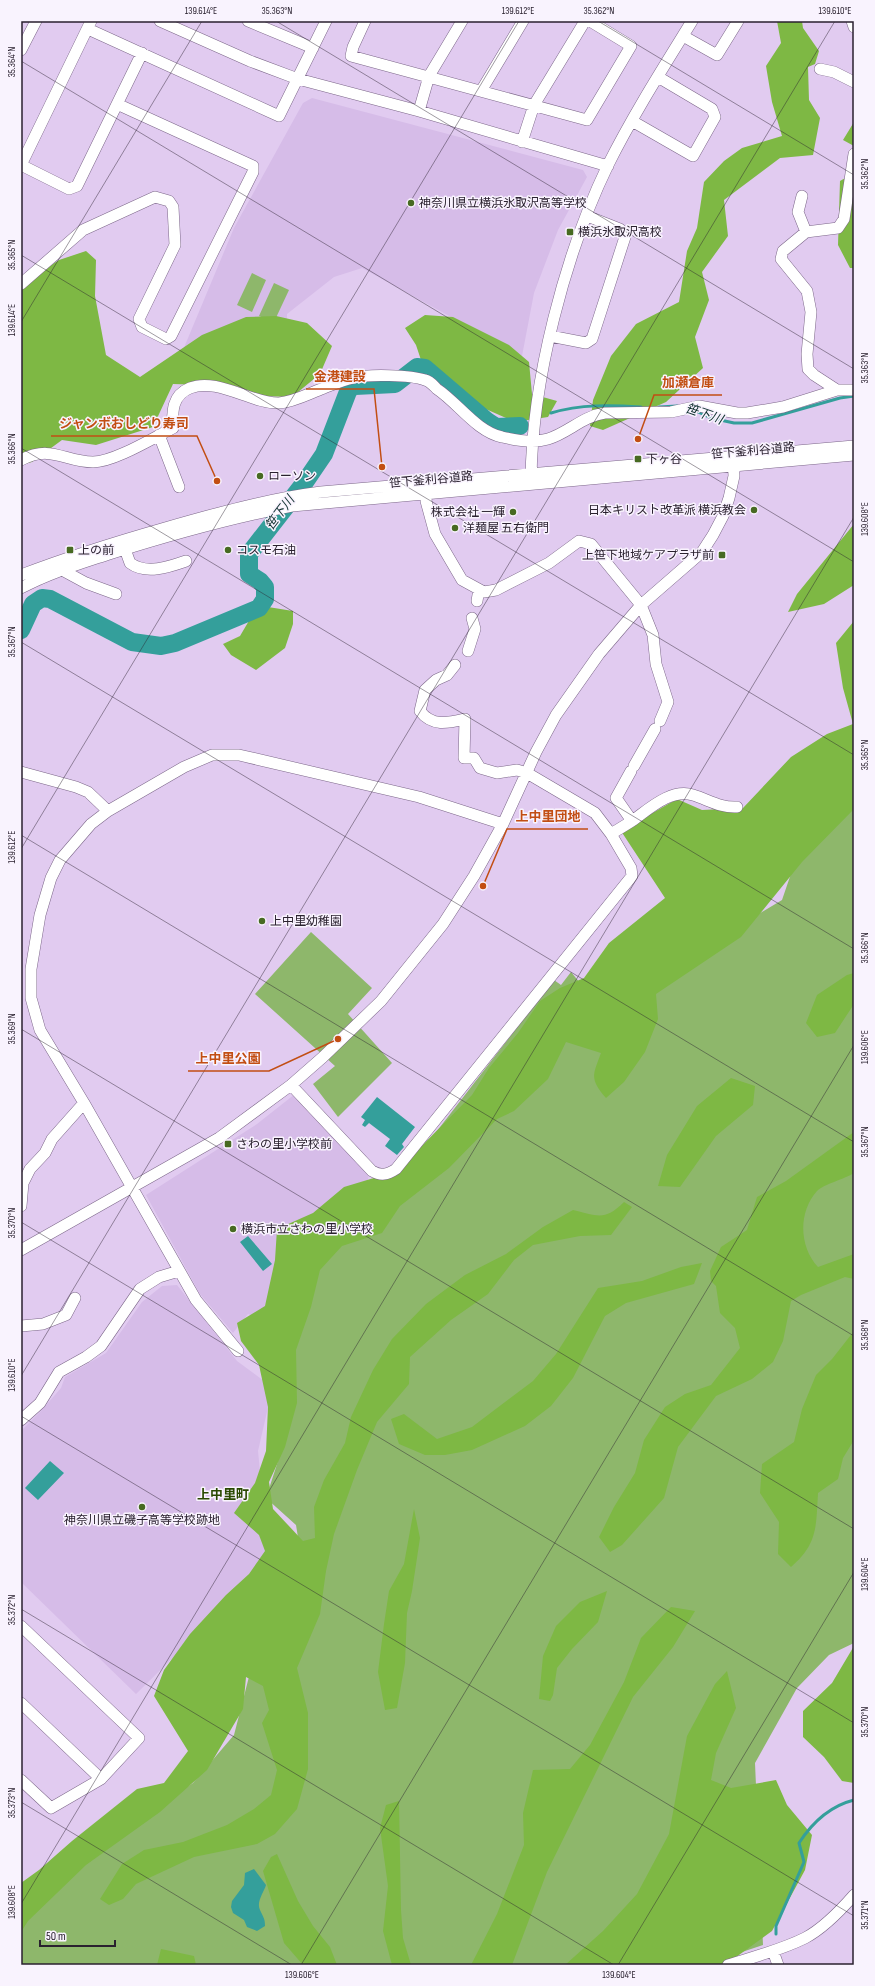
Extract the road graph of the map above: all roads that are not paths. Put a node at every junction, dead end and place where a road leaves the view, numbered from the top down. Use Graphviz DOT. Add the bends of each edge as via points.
graph roads {
  1 [pos="36,21"];
  2 [pos="160,21"];
  3 [pos="248,21"];
  4 [pos="326,21"];
  5 [pos="365,21"];
  6 [pos="462,21"];
  7 [pos="523,21"];
  8 [pos="585,21"];
  9 [pos="590,21"];
  10 [pos="692,21"];
  11 [pos="738,21"];
  12 [pos="852,21"];
  13 [pos="89,25"];
  14 [pos="854,27"];
  15 [pos="24,36"];
  16 [pos="683,36"];
  17 [pos="313,48"];
  18 [pos="21,50"];
  19 [pos="142,53"];
  20 [pos="820,69"];
  21 [pos="429,76"];
  22 [pos="658,78"];
  23 [pos="298,79"];
  24 [pos="854,82"];
  25 [pos="481,91"];
  26 [pos="117,104"];
  27 [pos="534,105"];
  28 [pos="419,111"];
  29 [pos="632,121"];
  30 [pos="522,142"];
  31 [pos="854,154"];
  32 [pos="21,165"];
  33 [pos="608,166"];
  34 [pos="802,196"];
  35 [pos="587,216"];
  36 [pos="806,232"];
  37 [pos="21,284"];
  38 [pos="550,336"];
  39 [pos="837,390"];
  40 [pos="854,390"];
  41 [pos="159,435"];
  42 [pos="532,440"];
  43 [pos="854,446"];
  44 [pos="854,455"];
  45 [pos="21,460"];
  46 [pos="733,460"];
  47 [pos="531,479"];
  48 [pos="179,487"];
  49 [pos="427,492"];
  50 [pos="125,549"];
  51 [pos="186,561"];
  52 [pos="62,570"];
  53 [pos="21,576"];
  54 [pos="21,588"];
  55 [pos="116,594"];
  56 [pos="641,605"];
  57 [pos="472,618"];
  58 [pos="468,651"];
  59 [pos="455,665"];
  60 [pos="21,772"];
  61 [pos="527,773"];
  62 [pos="737,807"];
  63 [pos="108,811"];
  64 [pos="632,821"];
  65 [pos="503,824"];
  66 [pos="611,834"];
  67 [pos="291,1084"];
  68 [pos="84,1103"];
  69 [pos="131,1189"];
  70 [pos="21,1206"];
  71 [pos="21,1250"];
  72 [pos="179,1271"];
  73 [pos="75,1298"];
  74 [pos="21,1326"];
  75 [pos="238,1351"];
  76 [pos="21,1420"];
  77 [pos="22,1627"];
  78 [pos="21,1704"];
  79 [pos="101,1779"];
  80 [pos="21,1780"];
  81 [pos="854,1895"];
  82 [pos="773,1951"];
  83 [pos="728,1965"];
  84 [pos="778,1965"];
  1 -- 15 [label="street"];
  2 -- 23 [label="street" via="250,61"];
  3 -- 17 [label="street"];
  4 -- 17 [label="street"];
  5 -- 21 [label="street" via="352,47 351,56"];
  6 -- 21 [label="street"];
  7 -- 25 [label="street"];
  8 -- 27 [label="street"];
  9 -- 27 [label="street" via="631,46 587,120"];
  10 -- 16 [label="street"];
  11 -- 16 [label="street" via="717,55"];
  12 -- 14 [label="street"];
  13 -- 19 [label="street"];
  13 -- 32 [label="street"];
  15 -- 18 [label="street"];
  16 -- 22 [label="street"];
  17 -- 23 [label="street"];
  19 -- 23 [label="street" via="279,116"];
  19 -- 26 [label="street"];
  20 -- 24 [label="street" via="834,72"];
  21 -- 25 [label="street"];
  21 -- 28 [label="street"];
  22 -- 29 [label="street"];
  22 -- 29 [label="street" via="712,109 715,117 693,156"];
  23 -- 28 [label="street"];
  25 -- 27 [label="street"];
  26 -- 32 [label="street" via="77,186 69,189"];
  26 -- 37 [label="street" via="253,166 253,172 172,336 166,339 142,327 139,319 175,245 173,207 169,201 155,197 83,230"];
  27 -- 30 [label="street"];
  28 -- 30 [label="street"];
  29 -- 33 [label="street"];
  30 -- 33 [label="street"];
  31 -- 36 [label="street" via="842,224 838,228"];
  33 -- 35 [label="street"];
  34 -- 36 [label="street" via="798,212"];
  35 -- 38 [label="street" via="574,248"];
  35 -- 38 [label="street" via="620,229 625,237 592,339 586,343"];
  36 -- 39 [label="street" via="783,251 781,260 807,291 811,312 808,369"];
  38 -- 42 [label="street"];
  39 -- 40 [label="street"];
  39 -- 42 [label="street" via="783,406 747,413 699,406 677,411 595,414 546,440"];
  41 -- 42 [label="street" via="172,428 174,402 182,392 191,387 215,387 263,402 278,403 297,399 354,377 396,376 427,380 492,433 502,437"];
  41 -- 45 [label="street" via="103,461 84,461 51,453 40,453"];
  41 -- 48 [label="street"];
  42 -- 47 [label="street"];
  43 -- 46 [label="street, 笹下釜利谷道路"];
  44 -- 46 [label="street, 笹下釜利谷道路"];
  46 -- 47 [label="street, 笹下釜利谷道路"];
  46 -- 56 [label="street" via="734,476 723,516 702,552"];
  47 -- 49 [label="street, 笹下釜利谷道路"];
  47 -- 53 [label="street, 笹下釜利谷道路" via="321,492 284,497 229,509 130,538"];
  49 -- 50 [label="street, 笹下釜利谷道路" via="313,503 270,510 224,520"];
  49 -- 56 [label="street" via="426,501 435,534 462,580 484,592 496,590 548,563 579,541 591,544"];
  50 -- 51 [label="street" via="130,563 146,569 168,568"];
  50 -- 52 [label="street, 笹下釜利谷道路"];
  52 -- 54 [label="street, 笹下釜利谷道路"];
  52 -- 55 [label="street" via="86,583"];
  56 -- 61 [label="street" via="599,654 556,716"];
  56 -- 64 [label="street" via="653,635 656,664 668,702 616,798"];
  57 -- 58 [label="street" via="475,629"];
  59 -- 61 [label="street" via="423,693 420,711 425,718 441,724 465,719 464,758 474,758 480,768 498,773 517,770"];
  60 -- 63 [label="street" via="88,792"];
  61 -- 65 [label="street"];
  61 -- 66 [label="street" via="594,813"];
  62 -- 64 [label="street" via="721,807 692,795 677,794 662,800"];
  63 -- 65 [label="street" via="184,767 212,755 239,755 419,797"];
  63 -- 68 [label="street" via="75,841 60,860 51,878 40,915 31,969 31,998 40,1030"];
  64 -- 66 [label="street"];
  65 -- 67 [label="street" via="443,924 381,1001"];
  66 -- 67 [label="street" via="631,868 632,876 396,1169 389,1174 379,1175 372,1171"];
  67 -- 69 [label="street" via="219,1138"];
  68 -- 69 [label="street"];
  68 -- 70 [label="street" via="30,1169 23,1183"];
  69 -- 71 [label="street"];
  69 -- 72 [label="street"];
  72 -- 75 [label="street" via="196,1300"];
  72 -- 76 [label="street" via="159,1277 140,1289 100,1346 59,1372 40,1404"];
  73 -- 74 [label="street" via="66,1315 43,1324"];
  77 -- 79 [label="street" via="139,1738"];
  78 -- 79 [label="street"];
  79 -- 80 [label="street" via="51,1808"];
  81 -- 82 [label="street" via="838,1913 805,1938"];
  82 -- 83 [label="street"];
  82 -- 84 [label="street"];
}
